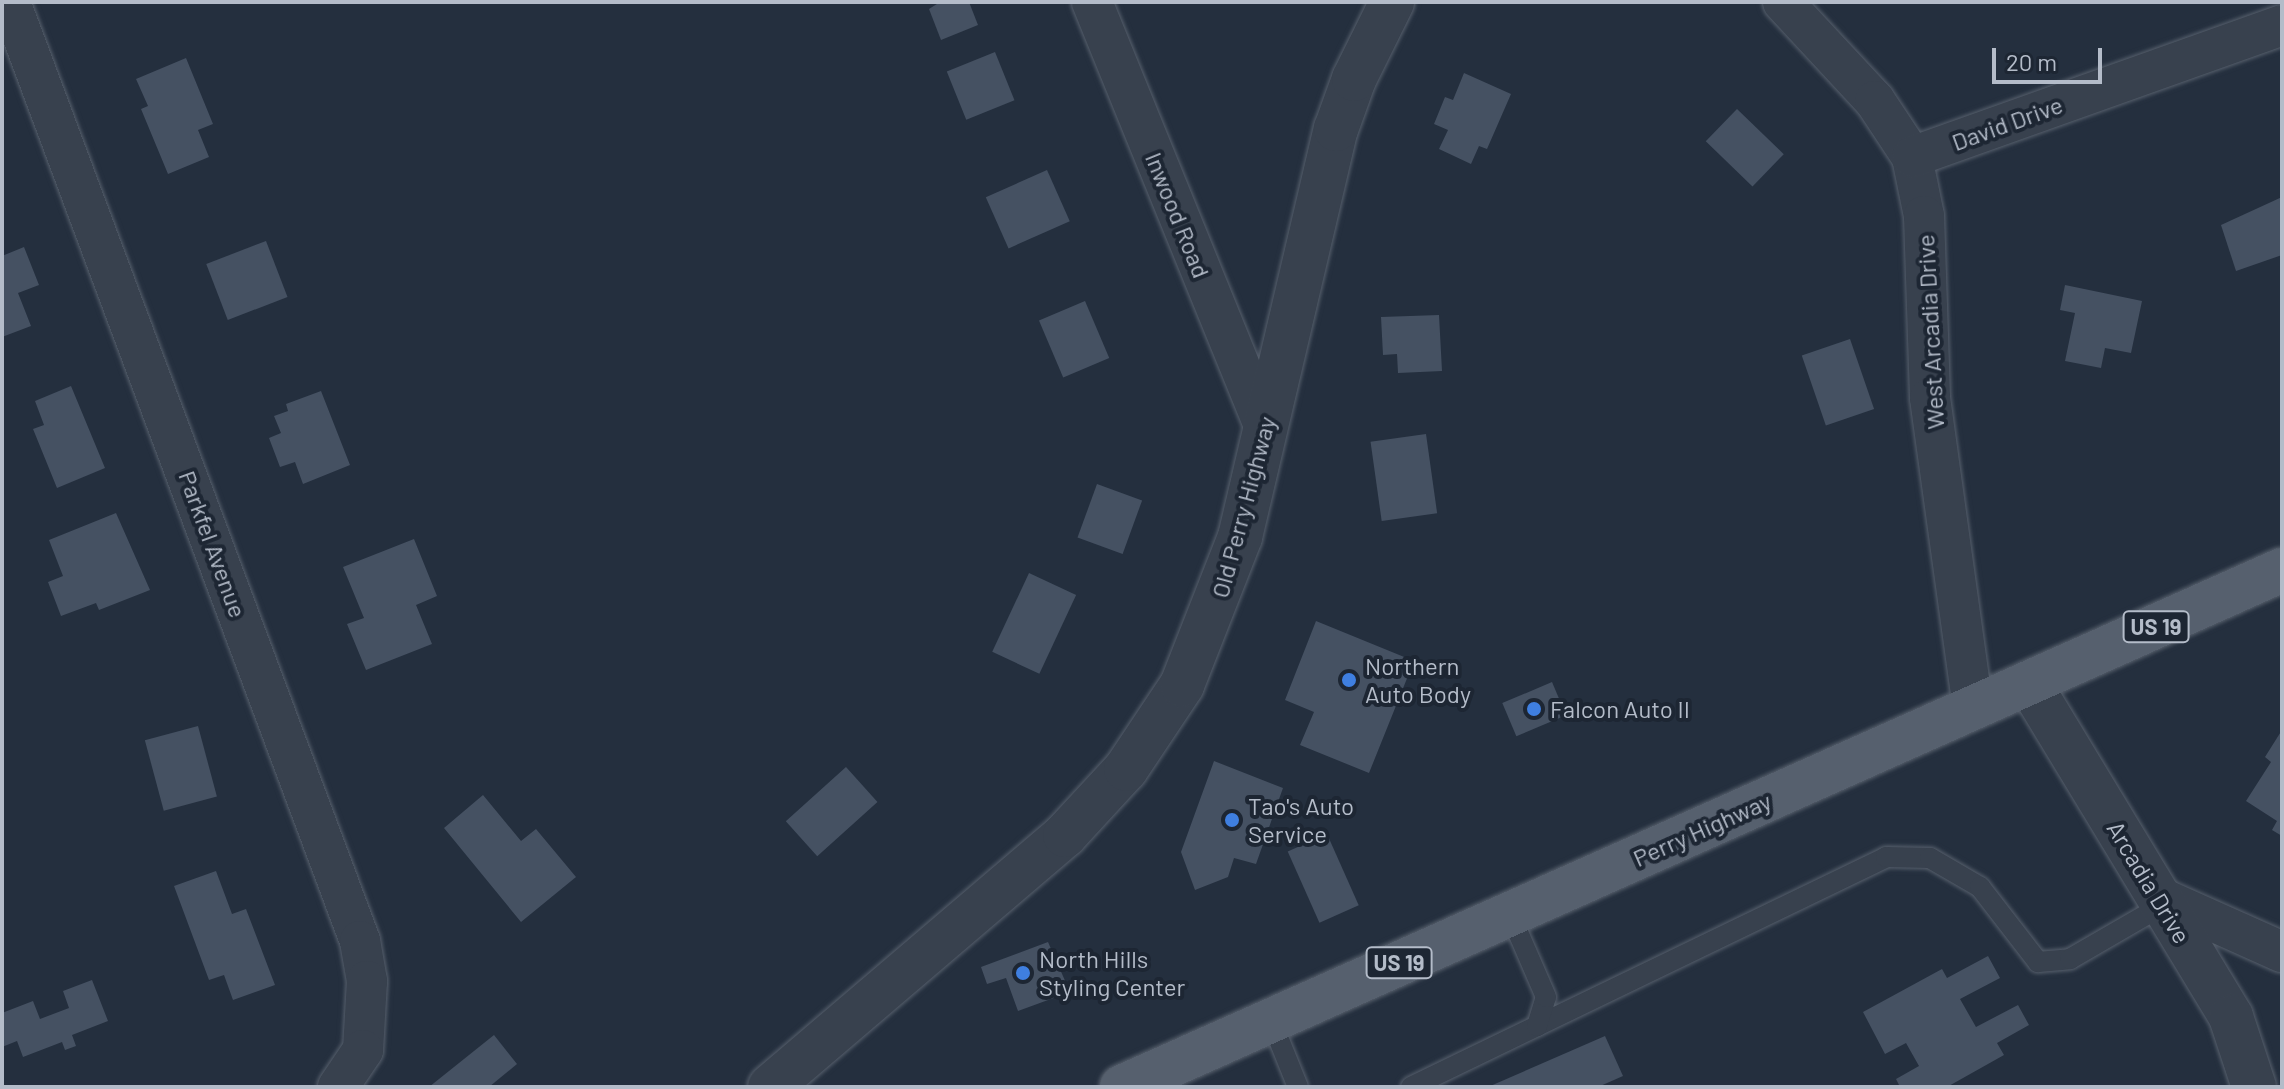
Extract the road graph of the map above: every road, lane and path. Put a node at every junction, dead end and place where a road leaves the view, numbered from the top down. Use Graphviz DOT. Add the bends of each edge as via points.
graph roads {
  1 [pos="10,2"];
  2 [pos="1092,2"];
  3 [pos="1392,2"];
  4 [pos="1783,2"];
  5 [pos="2282,25"];
  6 [pos="1912,157"];
  7 [pos="1265,427"];
  8 [pos="2282,570"];
  9 [pos="2029,683"];
  10 [pos="1973,708"];
  11 [pos="2161,901"];
  12 [pos="1510,914"];
  13 [pos="2282,952"];
  14 [pos="1271,1020"];
  15 [pos="1537,1026"];
  16 [pos="338,1087"];
  17 [pos="770,1087"];
  18 [pos="1122,1087"];
  19 [pos="1298,1087"];
  20 [pos="1411,1087"];
  21 [pos="2254,1087"];
  1 -- 16 [label="street, Parkfel Avenue" via="360,941 367,981 363,1050"];
  2 -- 7 [label="street, Inwood Road"];
  3 -- 7 [label="street, Old Perry Highway" via="1336,129"];
  4 -- 6 [label="street, West Arcadia Drive" via="1875,101"];
  5 -- 6 [label="street, David Drive"];
  6 -- 10 [label="street, West Arcadia Drive" via="1924,216 1930,398"];
  7 -- 17 [label="street, Old Perry Highway" via="1240,537 1204,639 1182,685 1126,769 1003,892"];
  8 -- 9 [label="main road, Perry Highway / US 19"];
  9 -- 10 [label="main road, Perry Highway / US 19"];
  9 -- 11 [label="street, Arcadia Drive"];
  10 -- 12 [label="main road, Perry Highway / US 19"];
  11 -- 13 [label="street"];
  11 -- 15 [label="lane" via="2070,959 2038,962 1980,887 1930,858 1886,857"];
  11 -- 21 [label="street, Arcadia Drive" via="2231,1017"];
  12 -- 14 [label="main road, Perry Highway / US 19"];
  12 -- 15 [label="lane" via="1546,997"];
  14 -- 18 [label="main road, Perry Highway / US 19"];
  14 -- 19 [label="lane"];
  15 -- 20 [label="lane"];
}
